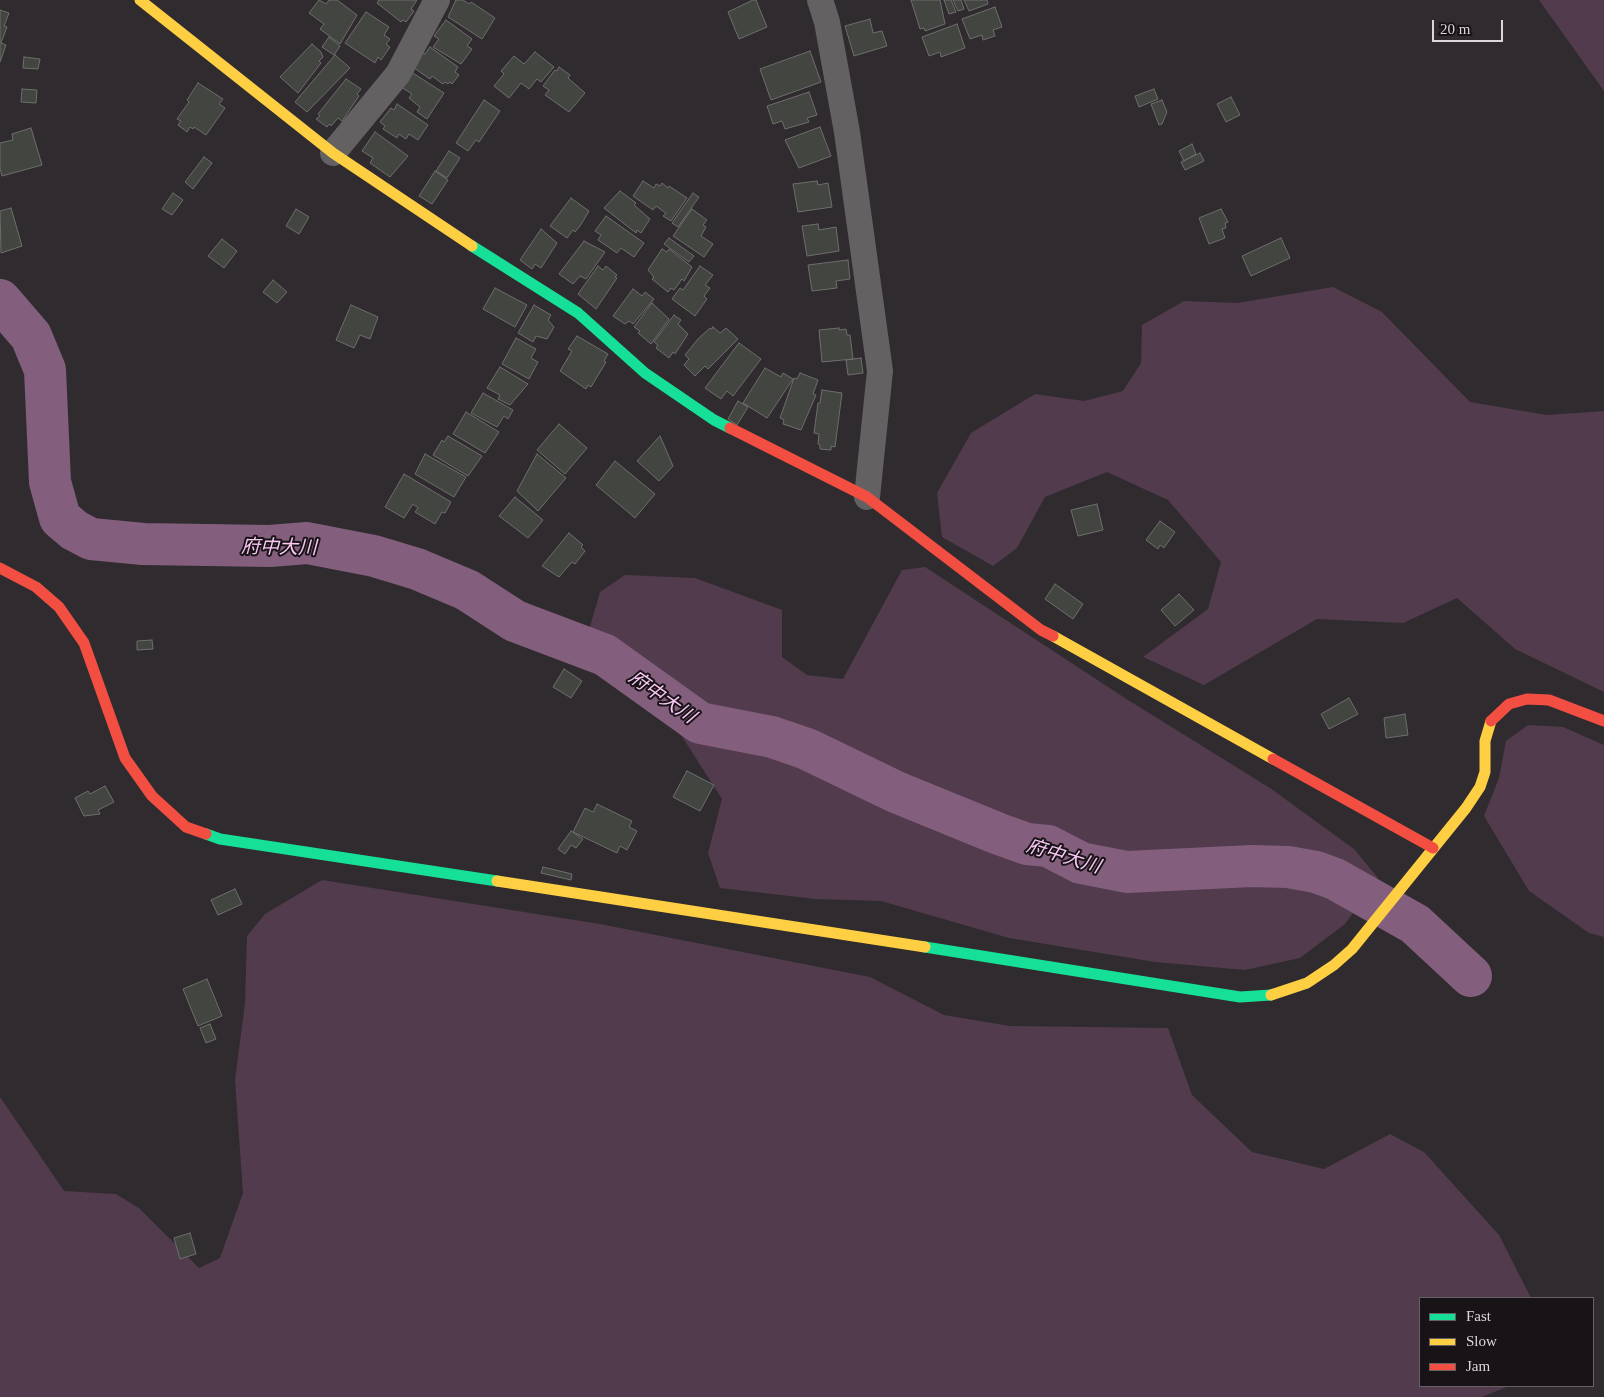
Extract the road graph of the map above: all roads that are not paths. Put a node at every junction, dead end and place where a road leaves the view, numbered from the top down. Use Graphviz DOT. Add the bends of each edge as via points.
graph roads {
  1 [pos="140,0"];
  2 [pos="437,0"];
  3 [pos="820,0"];
  4 [pos="333,153"];
  5 [pos="867,497"];
  6 [pos="0,568"];
  7 [pos="1604,721"];
  8 [pos="1433,848"];
  1 -- 4 [label="street"];
  2 -- 4 [label="street" via="398,74"];
  3 -- 5 [label="street" via="847,132 880,371"];
  4 -- 5 [label="street" via="578,312 646,373 714,420"];
  5 -- 8 [label="street" via="1041,630"];
  6 -- 8 [label="street" via="36,587 59,607 84,643 125,758 152,796 186,827 220,839 1240,997 1270,995 1306,983 1334,965 1352,949"];
  7 -- 8 [label="street" via="1549,700 1527,699 1509,704 1492,719 1485,740 1485,772 1480,787"];
}
